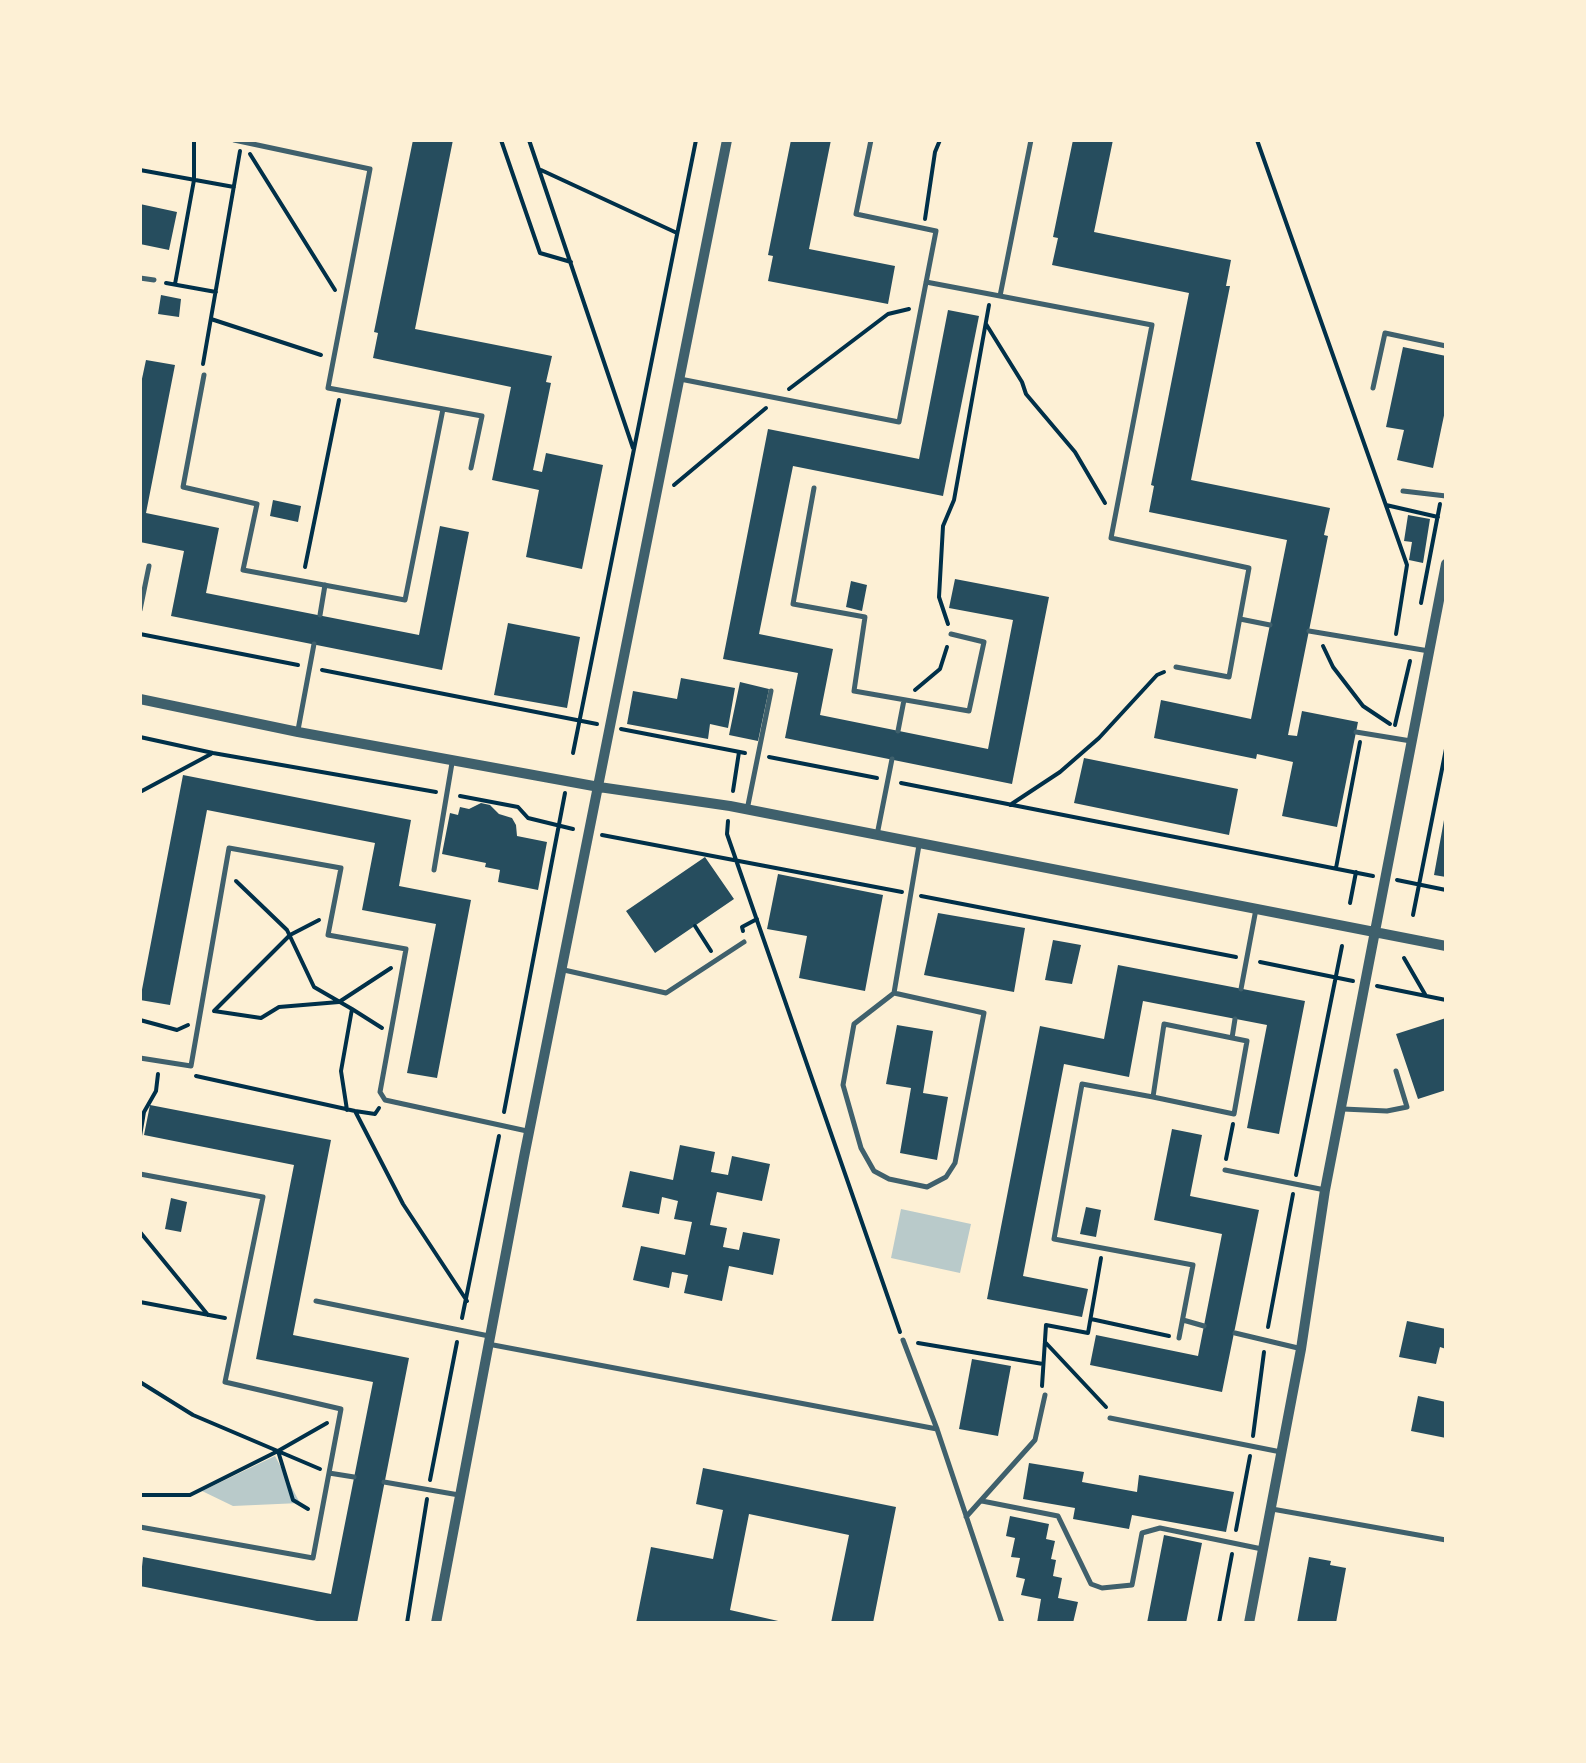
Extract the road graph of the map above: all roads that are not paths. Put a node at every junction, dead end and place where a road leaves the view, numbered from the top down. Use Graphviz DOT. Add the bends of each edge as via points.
graph roads {
  1 [pos="727,140"];
  2 [pos="871,140"];
  3 [pos="1032,140"];
  4 [pos="238,141"];
  5 [pos="140,278"];
  6 [pos="154,280"];
  7 [pos="926,282"];
  8 [pos="1000,296"];
  9 [pos="1446,346"];
  10 [pos="204,376"];
  11 [pos="680,379"];
  12 [pos="1374,388"];
  13 [pos="443,410"];
  14 [pos="471,468"];
  15 [pos="814,488"];
  16 [pos="1404,491"];
  17 [pos="1444,496"];
  18 [pos="1446,564"];
  19 [pos="149,566"];
  20 [pos="325,585"];
  21 [pos="140,610"];
  22 [pos="320,615"];
  23 [pos="1240,619"];
  24 [pos="1270,625"];
  25 [pos="1313,632"];
  26 [pos="951,634"];
  27 [pos="314,644"];
  28 [pos="1429,652"];
  29 [pos="1176,667"];
  30 [pos="770,691"];
  31 [pos="140,699"];
  32 [pos="904,700"];
  33 [pos="898,731"];
  34 [pos="298,732"];
  35 [pos="1359,732"];
  36 [pos="1411,741"];
  37 [pos="453,760"];
  38 [pos="892,760"];
  39 [pos="599,787"];
  40 [pos="748,810"];
  41 [pos="877,836"];
  42 [pos="919,845"];
  43 [pos="434,870"];
  44 [pos="1256,909"];
  45 [pos="1373,932"];
  46 [pos="744,942"];
  47 [pos="1446,946"];
  48 [pos="562,970"];
  49 [pos="1241,989"];
  50 [pos="894,993"];
  51 [pos="1235,1019"];
  52 [pos="1232,1038"];
  53 [pos="140,1058"];
  54 [pos="1396,1071"];
  55 [pos="1153,1098"];
  56 [pos="1340,1108"];
  57 [pos="530,1131"];
  58 [pos="1224,1170"];
  59 [pos="140,1174"];
  60 [pos="1324,1190"];
  61 [pos="316,1301"];
  62 [pos="1183,1320"];
  63 [pos="1204,1326"];
  64 [pos="1234,1333"];
  65 [pos="1179,1338"];
  66 [pos="488,1340"];
  67 [pos="902,1340"];
  68 [pos="1301,1348"];
  69 [pos="1044,1395"];
  70 [pos="1110,1418"];
  71 [pos="937,1429"];
  72 [pos="1281,1452"];
  73 [pos="329,1473"];
  74 [pos="354,1477"];
  75 [pos="384,1482"];
  76 [pos="459,1495"];
  77 [pos="982,1501"];
  78 [pos="1270,1508"];
  79 [pos="966,1518"];
  80 [pos="140,1527"];
  81 [pos="1446,1540"];
  82 [pos="1262,1549"];
  83 [pos="436,1623"];
  84 [pos="1002,1623"];
  85 [pos="1248,1623"];
  1 -- 11 [label="street"];
  2 -- 7 [label="lane" via="856,214 936,231"];
  3 -- 8 [label="lane"];
  4 -- 13 [label="lane" via="370,170 328,388"];
  5 -- 6 [label="lane"];
  7 -- 8 [label="lane"];
  7 -- 11 [label="lane" via="899,422"];
  8 -- 23 [label="lane" via="1152,325 1111,538 1250,568"];
  9 -- 12 [label="lane" via="1384,333"];
  10 -- 20 [label="lane" via="184,487 257,504 243,570"];
  11 -- 39 [label="street"];
  13 -- 14 [label="lane" via="482,416"];
  13 -- 20 [label="lane" via="405,600"];
  15 -- 32 [label="lane" via="793,604 865,617 854,691"];
  16 -- 17 [label="lane"];
  18 -- 28 [label="street"];
  19 -- 21 [label="lane"];
  20 -- 22 [label="lane"];
  23 -- 24 [label="lane"];
  23 -- 29 [label="lane" via="1228,677"];
  25 -- 28 [label="lane"];
  26 -- 32 [label="lane" via="984,642 969,711"];
  27 -- 34 [label="lane"];
  28 -- 36 [label="street"];
  30 -- 40 [label="lane"];
  31 -- 34 [label="street"];
  32 -- 33 [label="lane"];
  34 -- 37 [label="street"];
  35 -- 36 [label="lane"];
  36 -- 45 [label="street"];
  37 -- 39 [label="street"];
  37 -- 43 [label="lane"];
  38 -- 41 [label="lane"];
  39 -- 40 [label="street"];
  39 -- 48 [label="street"];
  40 -- 41 [label="street"];
  41 -- 42 [label="street"];
  42 -- 44 [label="street"];
  42 -- 50 [label="lane"];
  44 -- 45 [label="street"];
  44 -- 49 [label="lane"];
  45 -- 47 [label="street"];
  45 -- 56 [label="street"];
  46 -- 48 [label="lane" via="666,993"];
  48 -- 57 [label="street"];
  50 -- 50 [label="lane" via="854,1024 844,1085 874,1170 928,1186 955,1163 984,1012"];
  51 -- 52 [label="lane"];
  52 -- 55 [label="lane" via="1164,1024"];
  52 -- 55 [label="lane" via="1246,1041 1234,1114"];
  53 -- 57 [label="lane" via="192,1066 228,848 340,868 328,935 406,949 380,1092 385,1100"];
  54 -- 56 [label="lane" via="1407,1107"];
  55 -- 62 [label="lane" via="1082,1084 1054,1239 1194,1265"];
  56 -- 60 [label="street"];
  57 -- 66 [label="street"];
  58 -- 60 [label="lane"];
  59 -- 73 [label="lane" via="264,1197 225,1382 342,1408"];
  60 -- 68 [label="street"];
  61 -- 66 [label="lane"];
  62 -- 63 [label="lane"];
  62 -- 65 [label="lane"];
  64 -- 68 [label="lane"];
  66 -- 71 [label="lane"];
  66 -- 76 [label="street"];
  67 -- 71 [label="lane"];
  68 -- 72 [label="street"];
  69 -- 77 [label="lane" via="1035,1440"];
  70 -- 72 [label="lane"];
  71 -- 79 [label="lane"];
  72 -- 78 [label="street"];
  73 -- 74 [label="lane"];
  73 -- 80 [label="lane" via="313,1558"];
  75 -- 76 [label="lane"];
  76 -- 83 [label="street"];
  77 -- 79 [label="lane"];
  77 -- 82 [label="lane" via="1058,1516 1091,1584 1102,1588 1132,1585 1142,1533 1160,1528"];
  78 -- 81 [label="lane"];
  78 -- 82 [label="street"];
  79 -- 84 [label="lane"];
  82 -- 85 [label="street"];
}
